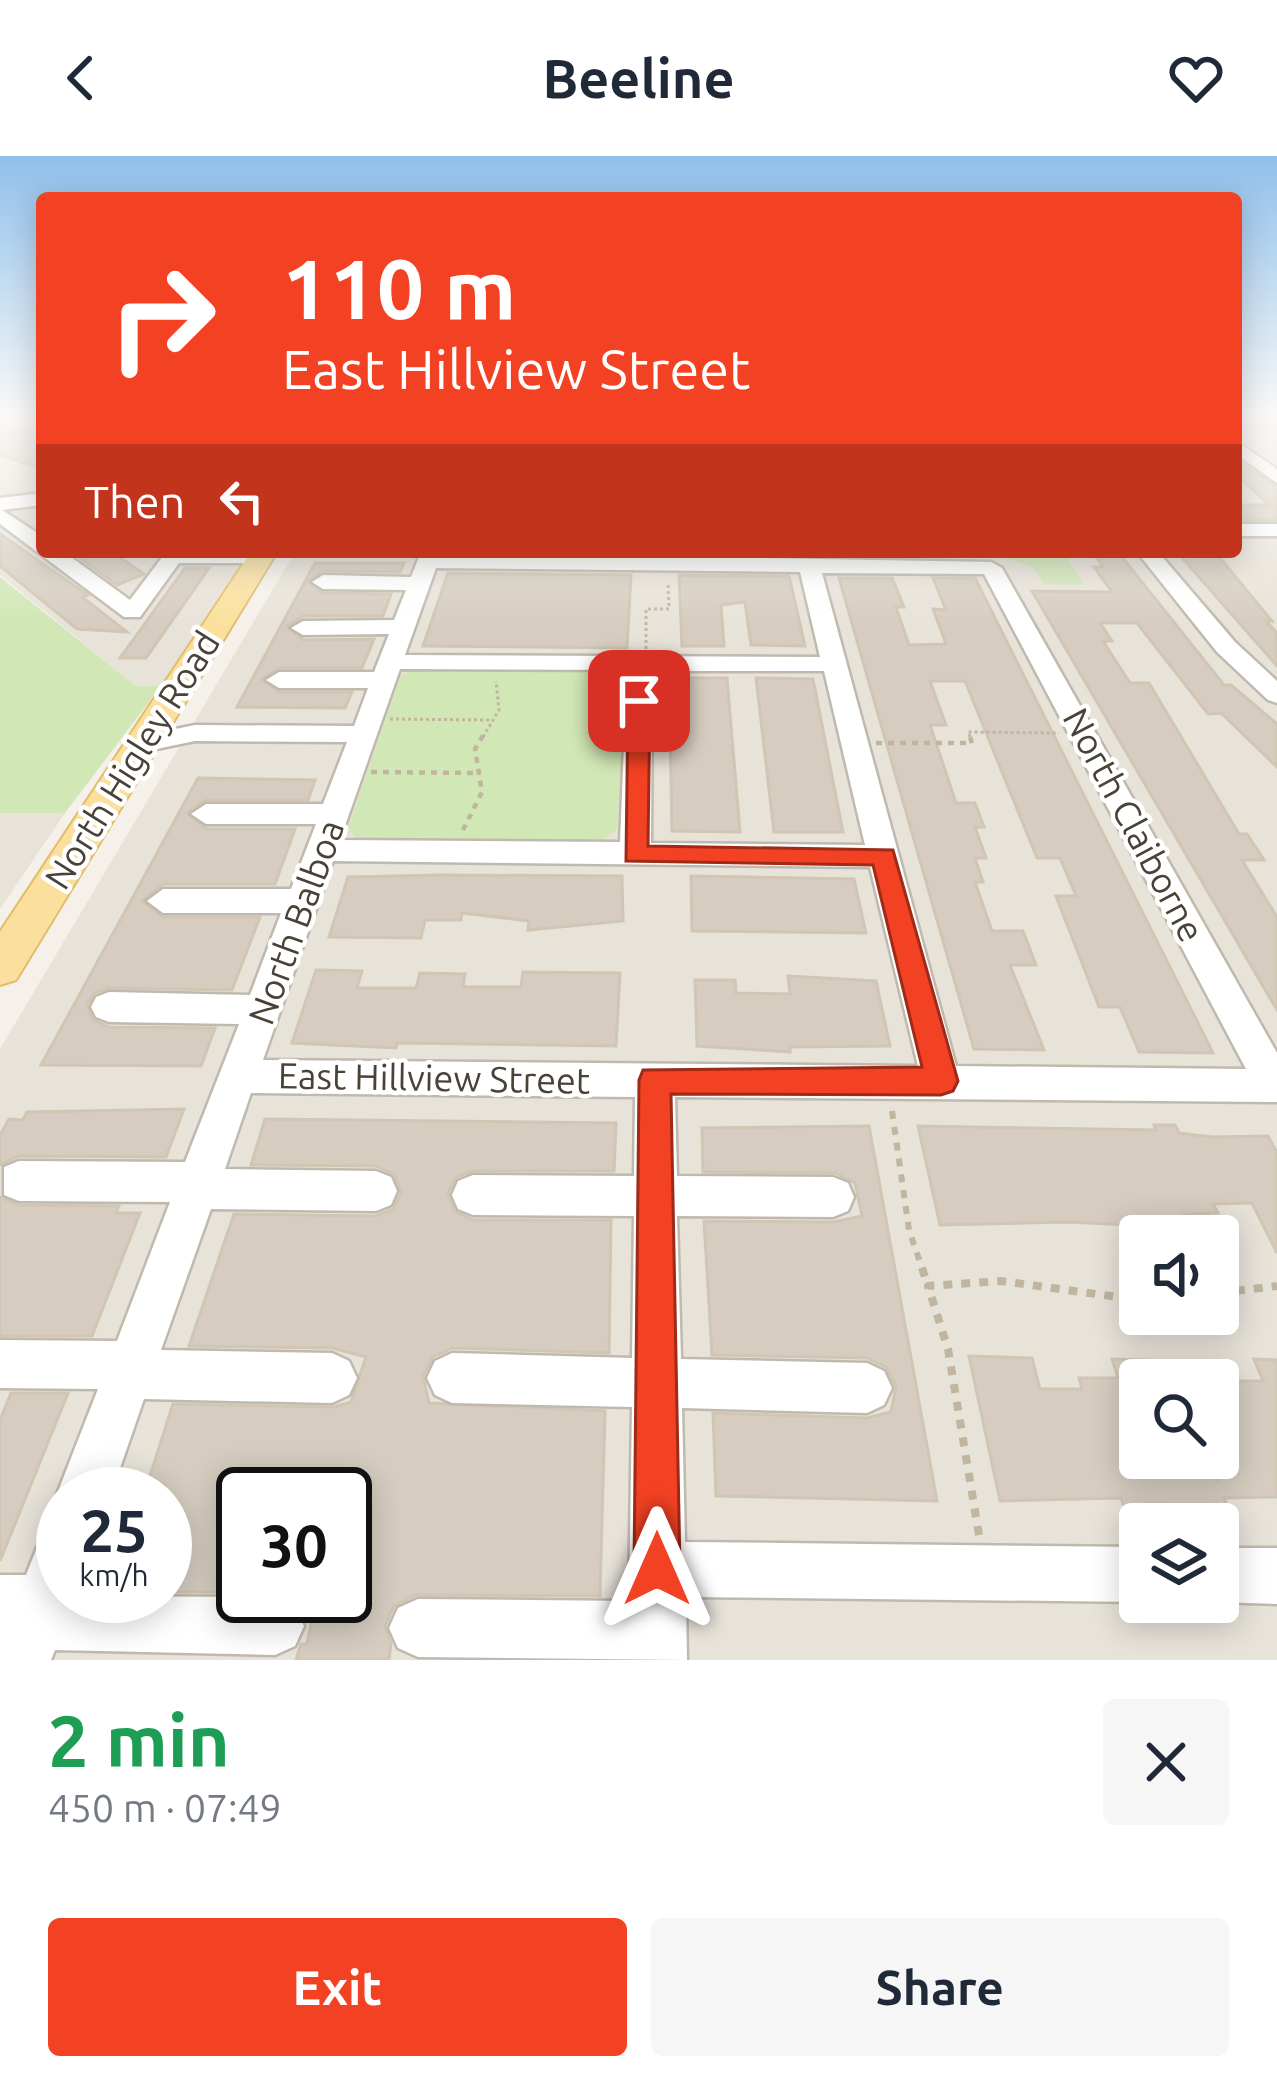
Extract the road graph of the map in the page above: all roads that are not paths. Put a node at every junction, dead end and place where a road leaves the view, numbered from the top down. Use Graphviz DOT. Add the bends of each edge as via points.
graph roads {
  1 [pos="36,500"];
  2 [pos="0,504"];
  3 [pos="9,521"];
  4 [pos="1242,530"];
  5 [pos="1277,530"];
  6 [pos="36,541"];
  7 [pos="59,558"];
  8 [pos="173,558"];
  9 [pos="260,558"];
  10 [pos="1152,558"];
  11 [pos="660,561"];
  12 [pos="424,563"];
  13 [pos="809,564"];
  14 [pos="323,583"];
  15 [pos="402,627"];
  16 [pos="303,628"];
  17 [pos="643,659"];
  18 [pos="835,664"];
  19 [pos="386,671"];
  20 [pos="278,680"];
  21 [pos="1277,695"];
  22 [pos="142,744"];
  23 [pos="368,744"];
  24 [pos="206,814"];
  25 [pos="335,814"];
  26 [pos="322,850"];
  27 [pos="635,855"];
  28 [pos="884,856"];
  29 [pos="304,901"];
  30 [pos="164,902"];
  31 [pos="0,968"];
  32 [pos="109,1007"];
  33 [pos="264,1010"];
  34 [pos="240,1076"];
  35 [pos="655,1080"];
  36 [pos="941,1081"];
  37 [pos="1275,1086"];
  38 [pos="19,1181"];
  39 [pos="199,1185"];
  40 [pos="376,1191"];
  41 [pos="473,1195"];
  42 [pos="655,1196"];
  43 [pos="833,1197"];
  44 [pos="0,1364"];
  45 [pos="130,1370"];
  46 [pos="332,1378"];
  47 [pos="452,1378"];
  48 [pos="656,1379"];
  49 [pos="867,1388"];
  50 [pos="94,1467"];
  51 [pos="657,1569"];
  52 [pos="1119,1575"];
  53 [pos="1239,1576"];
  54 [pos="1277,1576"];
  55 [pos="25,1622"];
  56 [pos="275,1626"];
  57 [pos="418,1628"];
  58 [pos="658,1645"];
  1 -- 2 [label="street"];
  3 -- 6 [label="street"];
  4 -- 5 [label="street"];
  7 -- 8 [label="street" via="132,612"];
  9 -- 22 [label="main road, North Higley Road"];
  10 -- 21 [label="street"];
  11 -- 12 [label="street"];
  11 -- 13 [label="street"];
  12 -- 14 [label="street"];
  12 -- 15 [label="street, North Balboa"];
  13 -- 18 [label="street"];
  13 -- 37 [label="street, North Claiborne" via="998,574"];
  15 -- 16 [label="street"];
  15 -- 19 [label="street, North Balboa"];
  17 -- 18 [label="street"];
  17 -- 19 [label="street"];
  17 -- 27 [label="street"];
  18 -- 28 [label="street"];
  19 -- 20 [label="street"];
  19 -- 23 [label="street, North Balboa"];
  22 -- 23 [label="street" via="186,751"];
  22 -- 31 [label="main road, North Higley Road"];
  23 -- 25 [label="street, North Balboa"];
  24 -- 25 [label="street"];
  25 -- 26 [label="street, North Balboa"];
  26 -- 27 [label="street"];
  26 -- 29 [label="street, North Balboa"];
  27 -- 28 [label="street"];
  28 -- 36 [label="street"];
  29 -- 30 [label="street"];
  29 -- 33 [label="street, North Balboa"];
  32 -- 33 [label="street"];
  33 -- 34 [label="street, North Balboa"];
  34 -- 35 [label="street, East Hillview Street"];
  34 -- 39 [label="street, North Balboa"];
  35 -- 36 [label="street, East Hillview Street"];
  35 -- 42 [label="street"];
  36 -- 37 [label="street, East Hillview Street"];
  38 -- 39 [label="street"];
  39 -- 40 [label="street"];
  39 -- 45 [label="street, North Balboa"];
  41 -- 42 [label="street"];
  42 -- 43 [label="street"];
  42 -- 48 [label="street"];
  44 -- 45 [label="street"];
  45 -- 46 [label="street"];
  45 -- 50 [label="street, North Balboa"];
  47 -- 48 [label="street"];
  48 -- 49 [label="street"];
  48 -- 51 [label="street"];
  51 -- 52 [label="street"];
  51 -- 58 [label="street"];
  53 -- 54 [label="street"];
  55 -- 56 [label="street"];
  57 -- 58 [label="street"];
}
